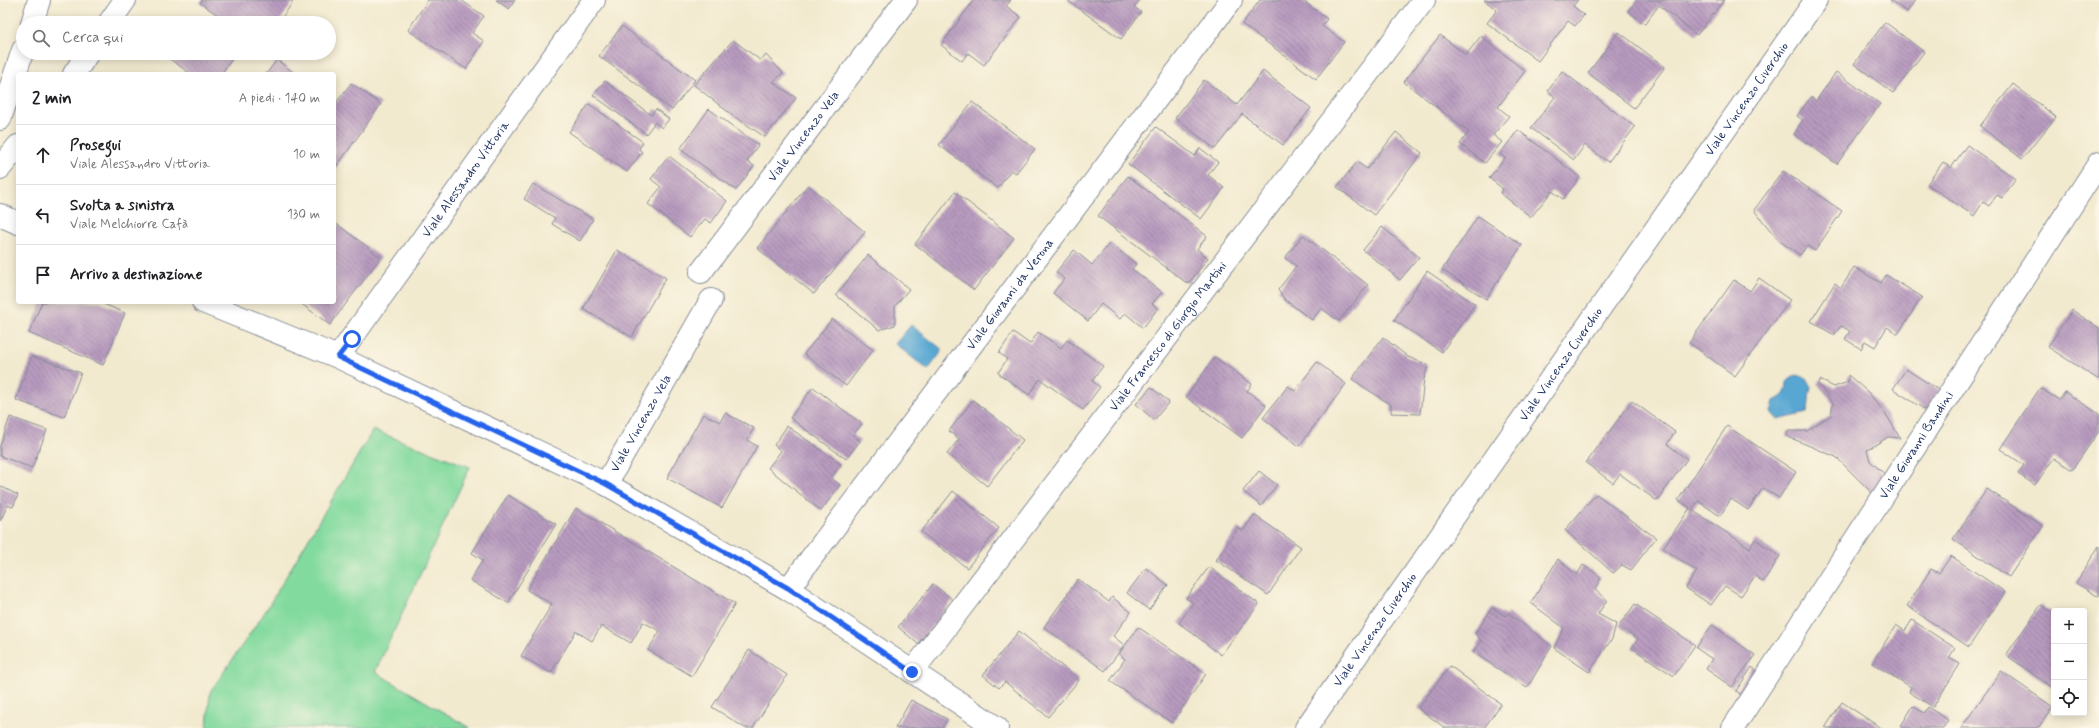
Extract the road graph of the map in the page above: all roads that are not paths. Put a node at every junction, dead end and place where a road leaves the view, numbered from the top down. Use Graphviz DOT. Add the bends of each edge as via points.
graph roads {
  1 [pos="39,0"];
  2 [pos="126,0"];
  3 [pos="594,0"];
  4 [pos="906,0"];
  5 [pos="1231,0"];
  6 [pos="1424,0"];
  7 [pos="1816,0"];
  8 [pos="34,16"];
  9 [pos="114,16"];
  10 [pos="20,60"];
  11 [pos="83,60"];
  12 [pos="75,72"];
  13 [pos="0,119"];
  14 [pos="16,148"];
  15 [pos="2099,163"];
  16 [pos="0,168"];
  17 [pos="0,216"];
  18 [pos="16,222"];
  19 [pos="701,272"];
  20 [pos="711,300"];
  21 [pos="208,304"];
  22 [pos="338,357"];
  23 [pos="606,484"];
  24 [pos="788,588"];
  25 [pos="912,672"];
  26 [pos="997,728"];
  27 [pos="1306,728"];
  28 [pos="1733,728"];
  1 -- 8 [label="street"];
  2 -- 9 [label="street"];
  3 -- 22 [label="street, Viale Alessandro Vittoria"];
  4 -- 19 [label="street, Viale Vincenzo Vela"];
  5 -- 24 [label="street, Viale Giovanni da Verona"];
  6 -- 25 [label="street, Viale Francesco di Giorgio Martini"];
  7 -- 27 [label="street, Viale Vincenzo Civerchio"];
  10 -- 13 [label="street"];
  11 -- 12 [label="street"];
  14 -- 16 [label="street"];
  15 -- 28 [label="street, Viale Giovanni Bandini"];
  17 -- 18 [label="street"];
  20 -- 23 [label="street, Viale Vincenzo Vela"];
  21 -- 22 [label="street"];
  22 -- 23 [label="street"];
  23 -- 24 [label="street"];
  24 -- 25 [label="street"];
  25 -- 26 [label="street"];
}
